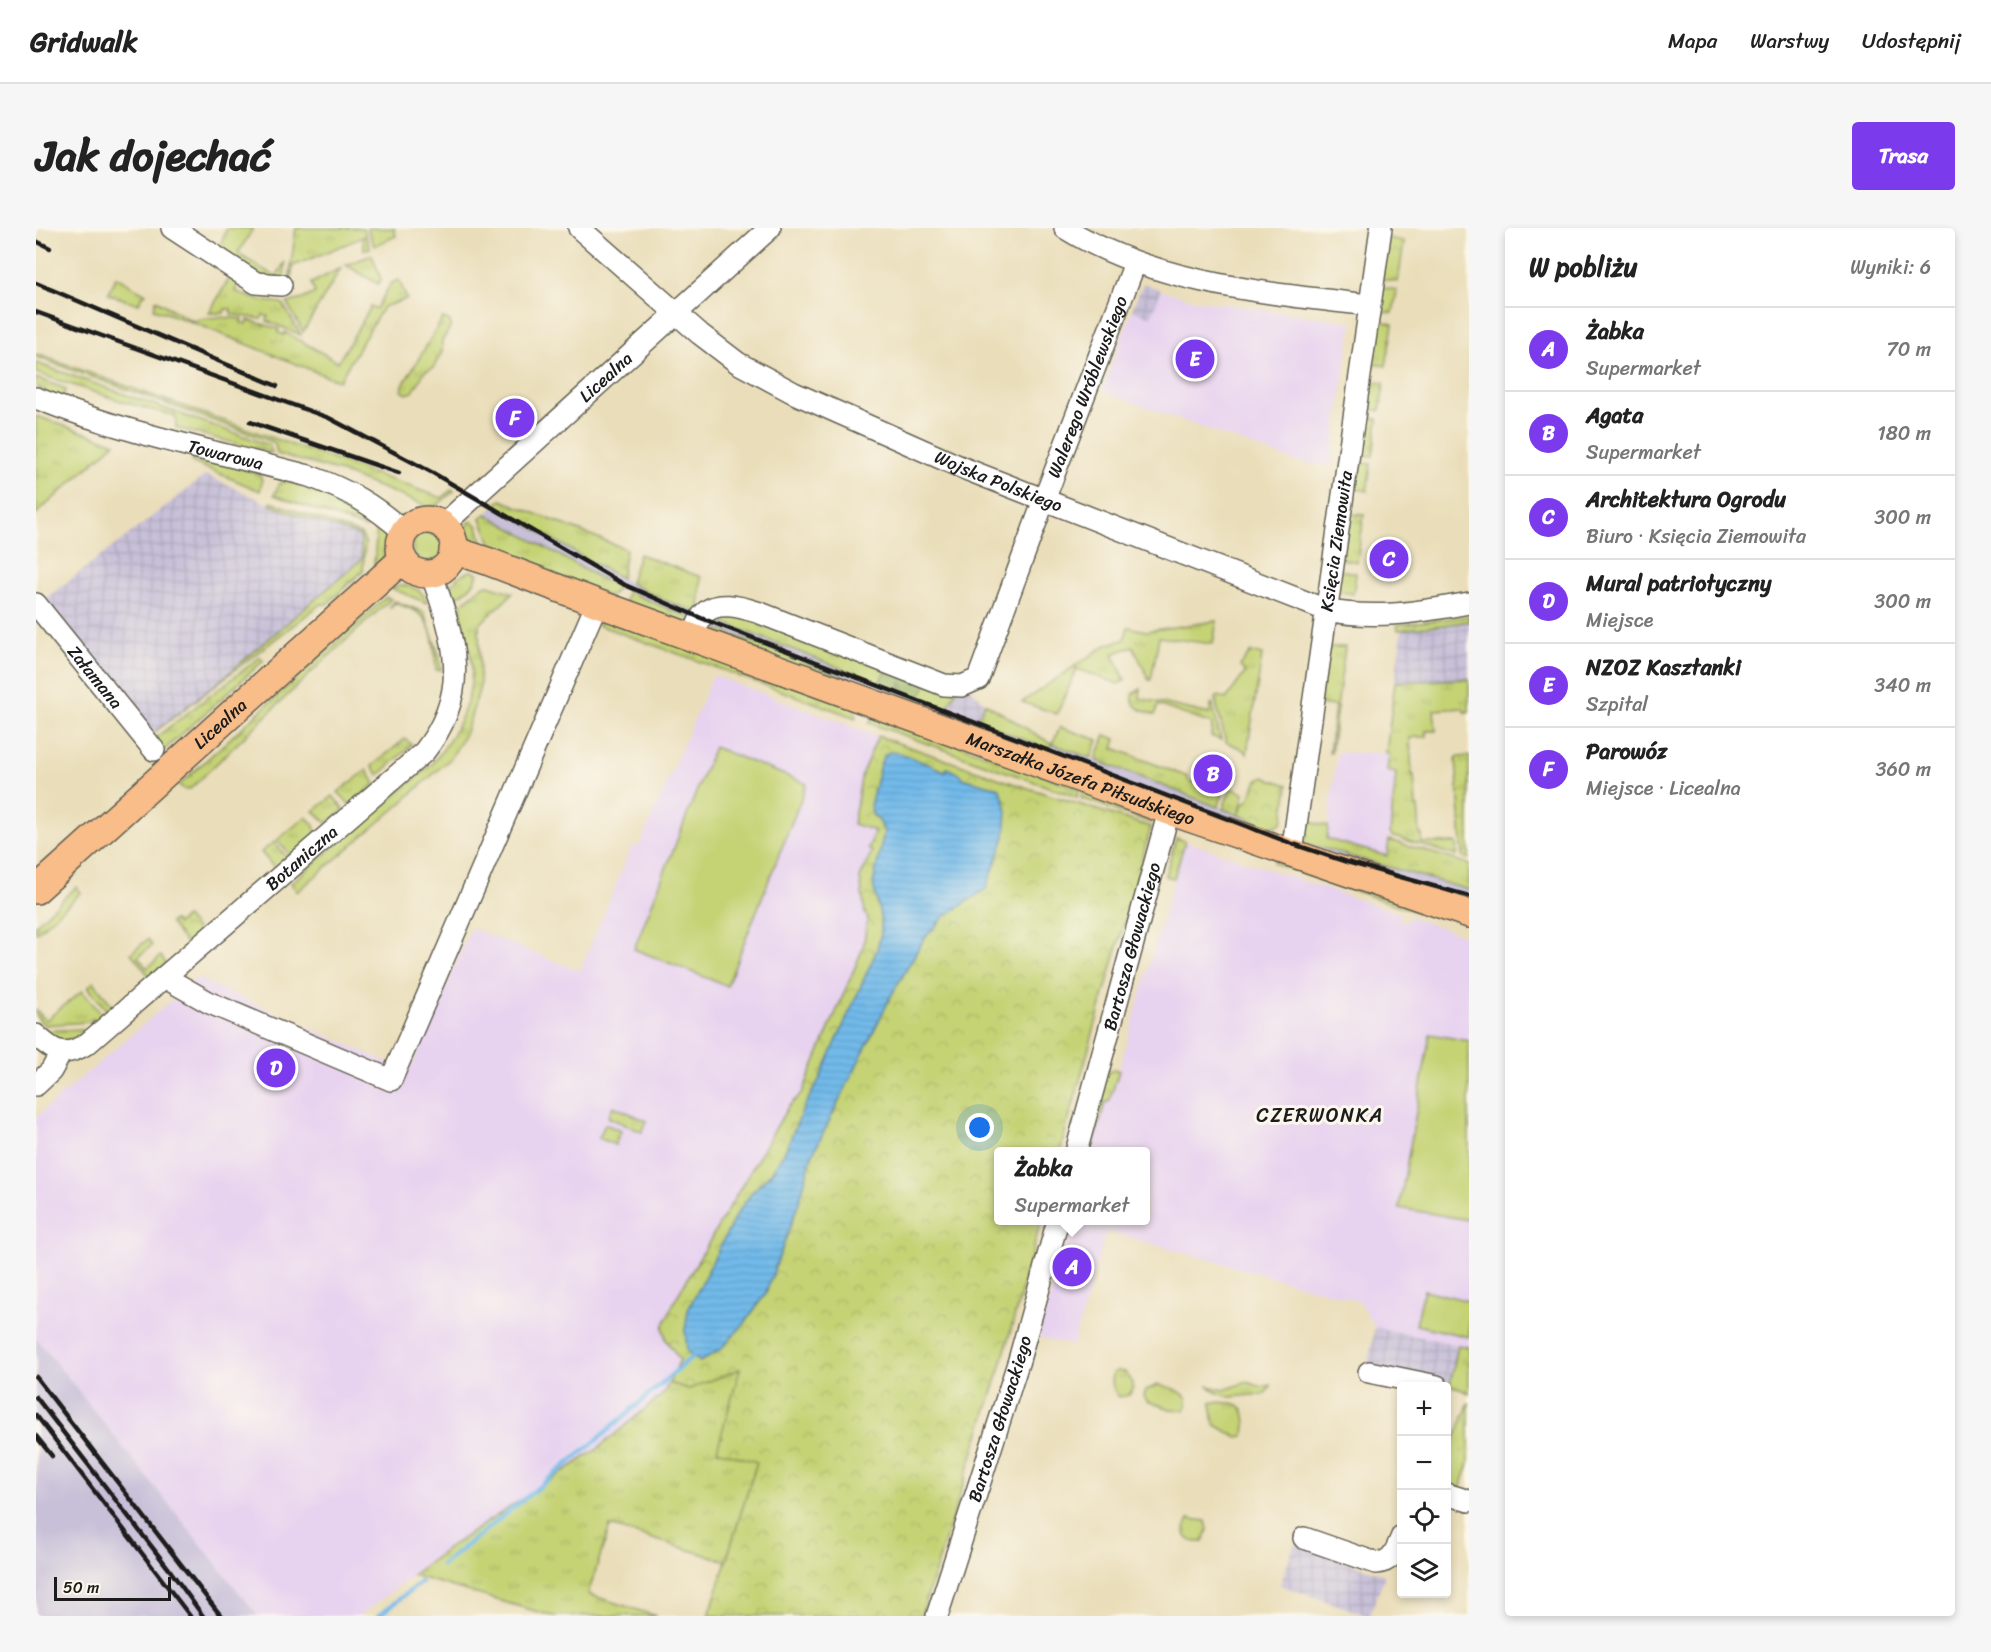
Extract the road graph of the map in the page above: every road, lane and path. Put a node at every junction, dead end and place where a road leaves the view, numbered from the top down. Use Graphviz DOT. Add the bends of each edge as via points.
graph roads {
  1 [pos="172,228"];
  2 [pos="579,228"];
  3 [pos="771,228"];
  4 [pos="1065,228"];
  5 [pos="1381,228"];
  6 [pos="1135,263"];
  7 [pos="281,285"];
  8 [pos="1370,305"];
  9 [pos="676,314"];
  10 [pos="36,398"];
  11 [pos="1044,500"];
  12 [pos="443,525"];
  13 [pos="404,532"];
  14 [pos="453,550"];
  15 [pos="403,560"];
  16 [pos="431,573"];
  17 [pos="597,603"];
  18 [pos="1469,603"];
  19 [pos="36,604"];
  20 [pos="1326,610"];
  21 [pos="693,638"];
  22 [pos="161,763"];
  23 [pos="1169,811"];
  24 [pos="1292,853"];
  25 [pos="36,880"];
  26 [pos="36,890"];
  27 [pos="1469,914"];
  28 [pos="164,976"];
  29 [pos="36,1035"];
  30 [pos="61,1053"];
  31 [pos="36,1085"];
  32 [pos="1077,1147"];
  33 [pos="1057,1225"];
  34 [pos="1369,1372"];
  35 [pos="1418,1382"];
  36 [pos="1451,1496"];
  37 [pos="1469,1502"];
  38 [pos="1304,1538"];
  39 [pos="1398,1544"];
  40 [pos="936,1616"];
  1 -- 7 [label="street" via="256,283"];
  2 -- 9 [label="street, Wojska Polskiego"];
  3 -- 9 [label="street, Licealna"];
  4 -- 6 [label="street"];
  5 -- 8 [label="street, Księcia Ziemowita"];
  6 -- 8 [label="street" via="1234,287"];
  6 -- 11 [label="street, Walerego Wróblewskiego"];
  8 -- 20 [label="street, Księcia Ziemowita"];
  9 -- 11 [label="street, Wojska Polskiego" via="738,363 794,393"];
  9 -- 12 [label="street, Licealna"];
  10 -- 13 [label="street, Towarowa" via="127,429 335,485 380,510"];
  11 -- 20 [label="street, Wojska Polskiego"];
  11 -- 21 [label="street, Walerego Wróblewskiego" via="978,679 962,686 944,685 736,606 709,610"];
  12 -- 13 [label="main road" via="422,520"];
  12 -- 14 [label="main road" via="452,536"];
  13 -- 15 [label="main road" via="400,550"];
  14 -- 16 [label="main road" via="447,565"];
  14 -- 17 [label="main road, Marszałka Józefa Piłsudskiego"];
  15 -- 16 [label="main road" via="415,571"];
  15 -- 22 [label="main road, Licealna"];
  16 -- 28 [label="street, Botaniczna" via="449,631 455,669 450,706 440,730 424,752"];
  17 -- 21 [label="main road, Marszałka Józefa Piłsudskiego"];
  17 -- 28 [label="street" via="391,1080 210,1003"];
  18 -- 20 [label="street, Wojska Polskiego" via="1375,616"];
  19 -- 22 [label="street, Załamana"];
  20 -- 24 [label="street, Księcia Ziemowita"];
  21 -- 23 [label="main road, Marszałka Józefa Piłsudskiego"];
  22 -- 25 [label="street, Licealna"];
  22 -- 26 [label="main road, Licealna"];
  23 -- 24 [label="main road, Marszałka Józefa Piłsudskiego"];
  23 -- 32 [label="street, Bartosza Głowackiego"];
  24 -- 27 [label="main road, Marszałka Józefa Piłsudskiego"];
  28 -- 30 [label="street, Botaniczna" via="88,1043"];
  29 -- 30 [label="street"];
  30 -- 31 [label="street" via="51,1071"];
  33 -- 40 [label="street, Bartosza Głowackiego" via="1020,1360"];
  34 -- 35 [label="street"];
  36 -- 37 [label="street"];
  38 -- 39 [label="street" via="1376,1563 1394,1556"];
}
